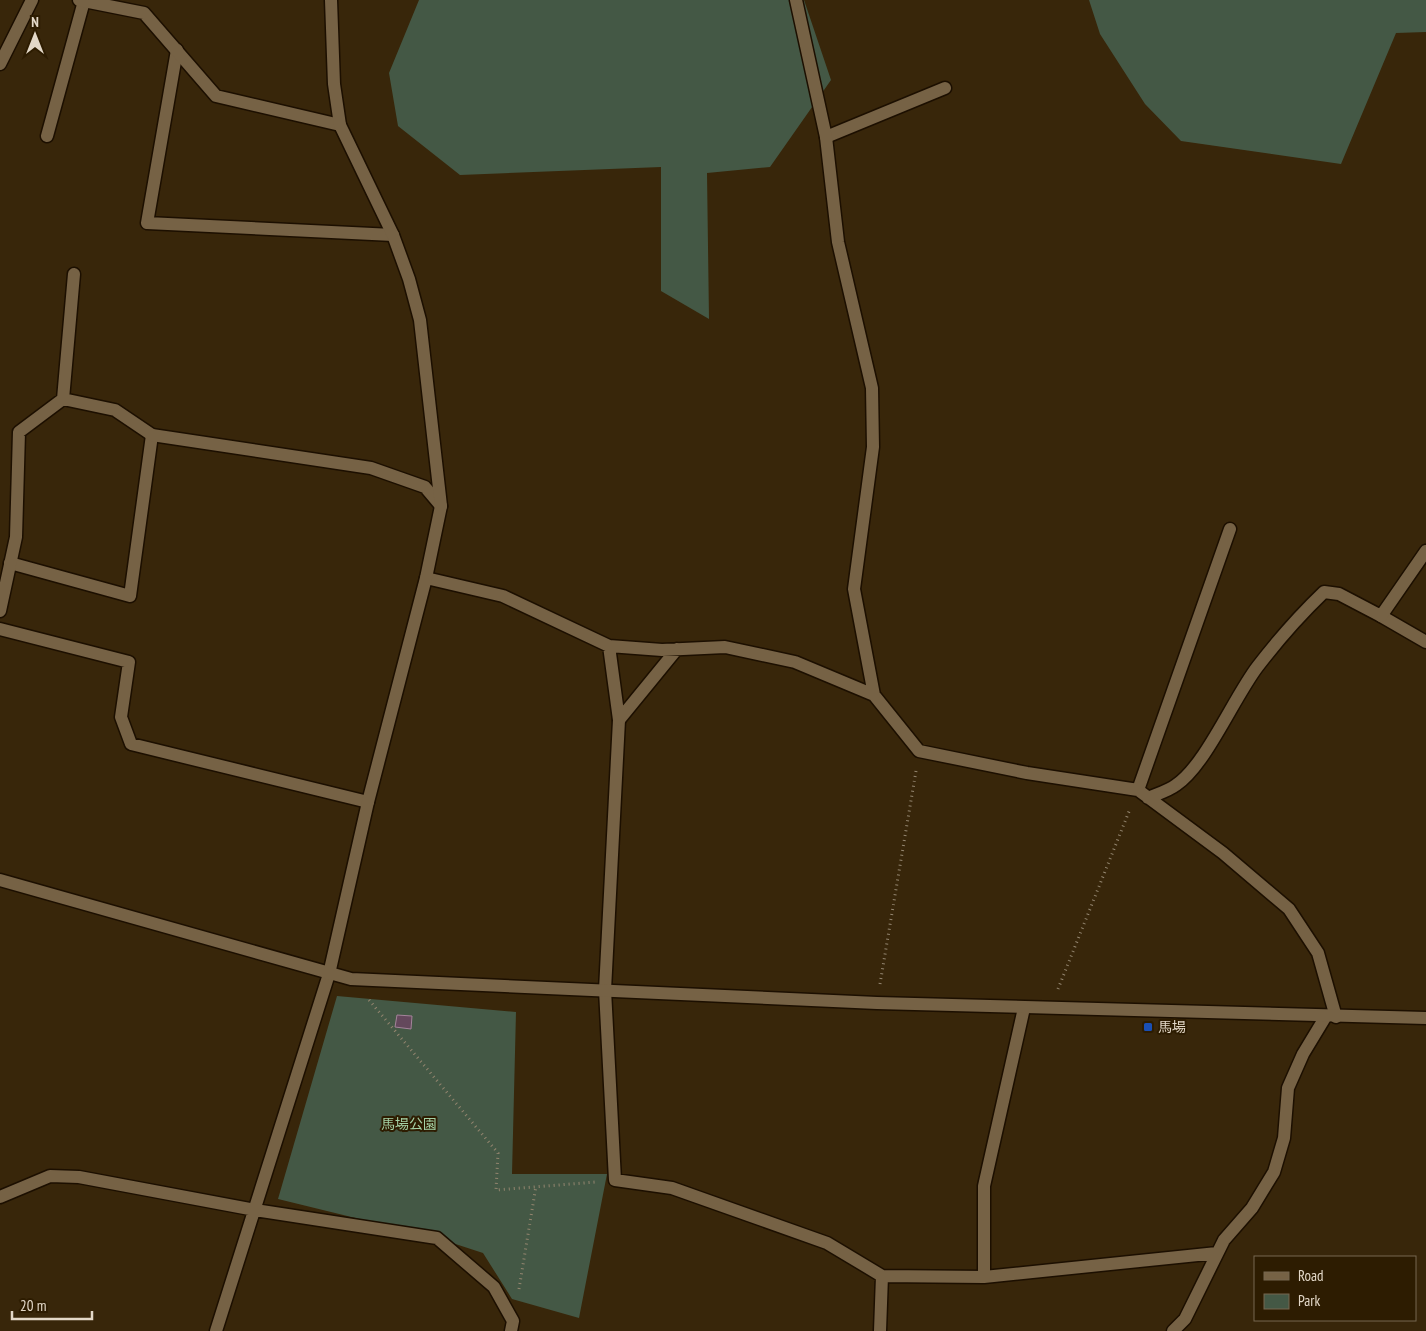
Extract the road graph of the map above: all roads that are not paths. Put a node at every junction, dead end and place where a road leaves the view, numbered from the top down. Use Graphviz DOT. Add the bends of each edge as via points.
graph roads {
  1 [pos="32,0"];
  2 [pos="82,0"];
  3 [pos="330,0"];
  4 [pos="796,0"];
  5 [pos="177,50"];
  6 [pos="0,64"];
  7 [pos="945,88"];
  8 [pos="340,125"];
  9 [pos="47,136"];
  10 [pos="826,138"];
  11 [pos="393,235"];
  12 [pos="74,274"];
  13 [pos="63,398"];
  14 [pos="152,435"];
  15 [pos="442,506"];
  16 [pos="1230,529"];
  17 [pos="1426,551"];
  18 [pos="10,563"];
  19 [pos="426,578"];
  20 [pos="0,611"];
  21 [pos="1381,616"];
  22 [pos="0,629"];
  23 [pos="1426,642"];
  24 [pos="609,646"];
  25 [pos="678,649"];
  26 [pos="874,695"];
  27 [pos="619,720"];
  28 [pos="1143,794"];
  29 [pos="368,802"];
  30 [pos="0,880"];
  31 [pos="329,974"];
  32 [pos="605,990"];
  33 [pos="1024,1008"];
  34 [pos="1331,1017"];
  35 [pos="1426,1018"];
  36 [pos="0,1197"];
  37 [pos="255,1210"];
  38 [pos="1217,1253"];
  39 [pos="882,1276"];
  40 [pos="984,1277"];
  41 [pos="512,1326"];
  42 [pos="216,1331"];
  43 [pos="880,1331"];
  44 [pos="1173,1331"];
  1 -- 6 [label="street"];
  2 -- 5 [label="street" via="144,13"];
  2 -- 9 [label="street"];
  3 -- 8 [label="street" via="334,84"];
  4 -- 10 [label="street"];
  5 -- 8 [label="street" via="216,96"];
  5 -- 11 [label="street" via="147,223"];
  7 -- 10 [label="street"];
  8 -- 11 [label="street"];
  10 -- 26 [label="street" via="838,242 872,388 873,447 854,589"];
  11 -- 15 [label="street" via="420,320"];
  12 -- 13 [label="street"];
  13 -- 14 [label="street" via="115,410"];
  13 -- 18 [label="street" via="19,432 16,537"];
  14 -- 15 [label="street" via="371,468 425,487"];
  14 -- 18 [label="street" via="130,596"];
  15 -- 19 [label="street"];
  16 -- 28 [label="street"];
  17 -- 21 [label="street"];
  18 -- 20 [label="street"];
  19 -- 24 [label="street" via="503,596"];
  19 -- 29 [label="street"];
  21 -- 23 [label="street"];
  21 -- 28 [label="street" via="1339,594 1324,592 1257,667 1192,769 1176,785"];
  22 -- 29 [label="street" via="129,662 121,717 131,744"];
  24 -- 25 [label="street"];
  24 -- 27 [label="street"];
  25 -- 26 [label="street" via="725,647 795,662"];
  25 -- 27 [label="street"];
  26 -- 28 [label="street" via="919,750 1027,774"];
  27 -- 32 [label="street"];
  28 -- 34 [label="street" via="1224,853 1289,909 1318,953"];
  29 -- 31 [label="street"];
  30 -- 31 [label="street"];
  31 -- 32 [label="street" via="351,979"];
  31 -- 37 [label="street"];
  32 -- 33 [label="street"];
  32 -- 39 [label="street" via="614,1180 672,1188 827,1242"];
  33 -- 34 [label="street"];
  33 -- 40 [label="street" via="984,1186"];
  34 -- 35 [label="street"];
  34 -- 38 [label="street" via="1303,1054 1288,1088 1284,1138 1274,1172 1252,1208"];
  36 -- 37 [label="street" via="50,1176 79,1177"];
  37 -- 41 [label="street" via="437,1238 494,1287"];
  37 -- 42 [label="street"];
  38 -- 40 [label="street"];
  38 -- 44 [label="street" via="1185,1319"];
  39 -- 40 [label="street"];
  39 -- 43 [label="street"];
}
